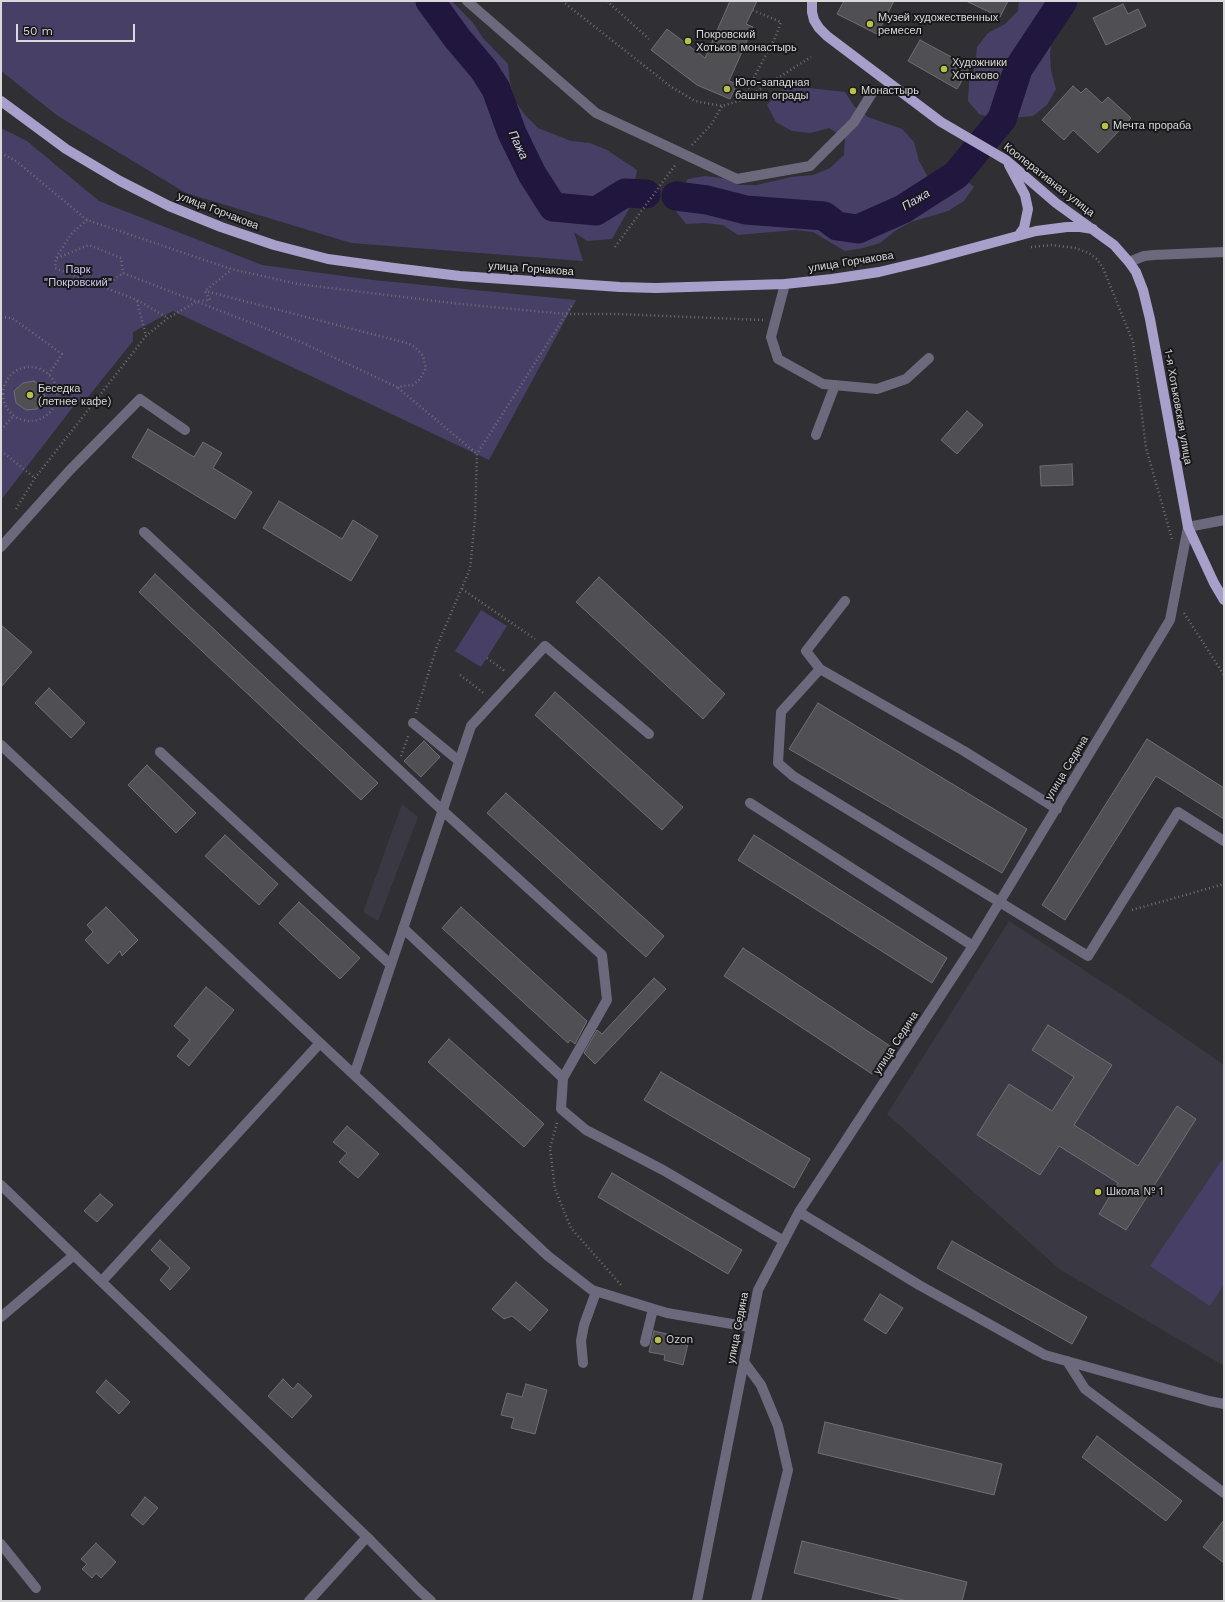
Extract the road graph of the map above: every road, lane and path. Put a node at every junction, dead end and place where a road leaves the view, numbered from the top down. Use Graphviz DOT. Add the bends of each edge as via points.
graph roads {
  1 [pos="467,1"];
  2 [pos="562,1"];
  3 [pos="607,1"];
  4 [pos="812,1"];
  5 [pos="752,10"];
  6 [pos="649,39"];
  7 [pos="811,57"];
  8 [pos="872,93"];
  9 [pos="742,100"];
  10 [pos="1,101"];
  11 [pos="722,106"];
  12 [pos="1,154"];
  13 [pos="684,154"];
  14 [pos="1006,160"];
  15 [pos="87,220"];
  16 [pos="1093,229"];
  17 [pos="1019,235"];
  18 [pos="616,247"];
  19 [pos="1027,248"];
  20 [pos="1224,252"];
  21 [pos="56,258"];
  22 [pos="1129,262"];
  23 [pos="231,269"];
  24 [pos="123,274"];
  25 [pos="785,284"];
  26 [pos="104,287"];
  27 [pos="205,291"];
  28 [pos="137,300"];
  29 [pos="198,302"];
  30 [pos="572,305"];
  31 [pos="566,314"];
  32 [pos="1,317"];
  33 [pos="168,318"];
  34 [pos="775,320"];
  35 [pos="146,336"];
  36 [pos="929,358"];
  37 [pos="49,374"];
  38 [pos="835,385"];
  39 [pos="397,387"];
  40 [pos="14,416"];
  41 [pos="1,430"];
  42 [pos="185,430"];
  43 [pos="816,435"];
  44 [pos="1,451"];
  45 [pos="477,454"];
  46 [pos="35,478"];
  47 [pos="12,516"];
  48 [pos="1224,520"];
  49 [pos="1188,527"];
  50 [pos="144,532"];
  51 [pos="1173,546"];
  52 [pos="1,547"];
  53 [pos="462,589"];
  54 [pos="1175,598"];
  55 [pos="1224,600"];
  56 [pos="845,601"];
  57 [pos="545,646"];
  58 [pos="487,658"];
  59 [pos="820,669"];
  60 [pos="460,674"];
  61 [pos="1224,675"];
  62 [pos="516,679"];
  63 [pos="495,701"];
  64 [pos="413,723"];
  65 [pos="649,734"];
  66 [pos="1,745"];
  67 [pos="160,752"];
  68 [pos="459,761"];
  69 [pos="397,768"];
  70 [pos="750,803"];
  71 [pos="1057,809"];
  72 [pos="442,810"];
  73 [pos="1224,841"];
  74 [pos="1224,884"];
  75 [pos="1000,902"];
  76 [pos="1113,916"];
  77 [pos="403,928"];
  78 [pos="973,946"];
  79 [pos="391,965"];
  80 [pos="320,1044"];
  81 [pos="354,1074"];
  82 [pos="563,1078"];
  83 [pos="560,1108"];
  84 [pos="1,1185"];
  85 [pos="799,1212"];
  86 [pos="784,1241"];
  87 [pos="74,1255"];
  88 [pos="102,1281"];
  89 [pos="622,1286"];
  90 [pos="596,1292"];
  91 [pos="653,1309"];
  92 [pos="1,1317"];
  93 [pos="750,1327"];
  94 [pos="645,1342"];
  95 [pos="1067,1361"];
  96 [pos="744,1362"];
  97 [pos="583,1363"];
  98 [pos="1224,1404"];
  99 [pos="1224,1493"];
  100 [pos="367,1537"];
  101 [pos="1,1544"];
  102 [pos="36,1588"];
  103 [pos="309,1601"];
  104 [pos="431,1601"];
  105 [pos="697,1601"];
  106 [pos="756,1601"];
  1 -- 13 [label="street" via="596,112"];
  2 -- 11 [label="path" via="670,86 695,101"];
  3 -- 6 [label="path"];
  4 -- 14 [label="main road, Кооперативная улица" via="814,20 827,36 947,126"];
  5 -- 9 [label="path" via="781,22"];
  7 -- 9 [label="path"];
  8 -- 13 [label="street" via="854,122 810,166 737,179"];
  9 -- 11 [label="path"];
  10 -- 25 [label="main road, улица Горчакова" via="66,149 169,206 274,245 328,259 460,276 587,286 656,288"];
  11 -- 13 [label="path" via="711,125"];
  12 -- 15 [label="path" via="16,161"];
  13 -- 18 [label="path"];
  14 -- 16 [label="main road, Кооперативная улица" via="1056,203"];
  14 -- 17 [label="main road" via="1023,190 1028,209 1024,228"];
  15 -- 21 [label="path" via="70,234"];
  15 -- 23 [label="path"];
  16 -- 17 [label="main road, улица Горчакова" via="1067,227"];
  16 -- 22 [label="main road, 1-я Хотьковская улица" via="1114,245"];
  17 -- 25 [label="main road, улица Горчакова" via="878,272"];
  19 -- 51 [label="path" via="1052,245 1075,248 1089,252 1103,268 1133,342 1146,448"];
  20 -- 22 [label="street" via="1149,256"];
  21 -- 24 [label="path" via="89,245 121,258"];
  21 -- 26 [label="path" via="55,268"];
  22 -- 49 [label="main road, 1-я Хотьковская улица" via="1143,290 1150,319"];
  23 -- 27 [label="path"];
  23 -- 31 [label="path" via="298,284"];
  24 -- 26 [label="path"];
  24 -- 29 [label="path"];
  25 -- 34 [label="street"];
  26 -- 28 [label="path"];
  27 -- 29 [label="path" via="210,300"];
  27 -- 39 [label="path" via="415,347 423,356 426,368 413,386"];
  28 -- 33 [label="path"];
  28 -- 35 [label="path"];
  29 -- 33 [label="path"];
  29 -- 39 [label="path" via="304,343"];
  30 -- 31 [label="path"];
  31 -- 34 [label="path"];
  31 -- 45 [label="path"];
  32 -- 37 [label="path" via="12,318 62,354"];
  33 -- 35 [label="path"];
  34 -- 38 [label="street" via="771,337 778,359 823,384"];
  35 -- 46 [label="path"];
  36 -- 38 [label="street" via="906,379 877,388"];
  37 -- 40 [label="path" via="56,386 56,402 50,412 39,420 27,421"];
  37 -- 40 [label="path" via="32,366 20,368 9,375 4,384 3,401"];
  38 -- 43 [label="street"];
  39 -- 45 [label="path"];
  40 -- 41 [label="path"];
  42 -- 52 [label="street" via="140,399 69,471"];
  44 -- 46 [label="path"];
  45 -- 53 [label="path" via="470,569"];
  46 -- 47 [label="path"];
  48 -- 49 [label="street"];
  49 -- 54 [label="street, улица Седина"];
  49 -- 55 [label="main road, 1-я Хотьковская улица"];
  50 -- 69 [label="street"];
  53 -- 57 [label="path"];
  53 -- 64 [label="path" via="437,646"];
  54 -- 61 [label="path"];
  54 -- 71 [label="street, улица Седина" via="1170,620"];
  56 -- 59 [label="street" via="806,651"];
  57 -- 62 [label="street"];
  57 -- 65 [label="street"];
  58 -- 62 [label="path"];
  59 -- 71 [label="street" via="964,751"];
  59 -- 75 [label="street" via="781,712 778,763 794,776"];
  60 -- 63 [label="path"];
  62 -- 63 [label="street"];
  63 -- 68 [label="street" via="471,726"];
  64 -- 68 [label="street"];
  64 -- 69 [label="path"];
  66 -- 80 [label="street"];
  67 -- 79 [label="street"];
  68 -- 72 [label="street"];
  69 -- 72 [label="street"];
  70 -- 78 [label="street"];
  71 -- 75 [label="street, улица Седина"];
  72 -- 77 [label="street"];
  72 -- 82 [label="street" via="602,955 607,1000"];
  73 -- 76 [label="street" via="1178,812"];
  74 -- 76 [label="path"];
  75 -- 76 [label="street" via="1088,956"];
  75 -- 78 [label="street, улица Седина"];
  77 -- 79 [label="street"];
  77 -- 82 [label="street"];
  78 -- 85 [label="street, улица Седина"];
  79 -- 81 [label="street"];
  80 -- 81 [label="street"];
  80 -- 88 [label="street"];
  81 -- 90 [label="street" via="548,1256"];
  82 -- 83 [label="street"];
  83 -- 86 [label="street" via="586,1130 663,1170"];
  83 -- 89 [label="path" via="550,1148 556,1189 571,1228"];
  84 -- 87 [label="street"];
  85 -- 86 [label="street, улица Седина"];
  85 -- 95 [label="street" via="933,1293 1045,1355"];
  86 -- 93 [label="street, улица Седина" via="758,1290"];
  87 -- 88 [label="street"];
  87 -- 92 [label="street"];
  88 -- 100 [label="street"];
  90 -- 91 [label="street"];
  90 -- 97 [label="street" via="581,1341"];
  91 -- 93 [label="street"];
  91 -- 94 [label="street"];
  93 -- 96 [label="street, улица Седина"];
  95 -- 98 [label="street"];
  95 -- 99 [label="street" via="1085,1389"];
  96 -- 105 [label="street, улица Седина"];
  96 -- 106 [label="street" via="762,1385 778,1426 788,1470"];
  100 -- 103 [label="street"];
  100 -- 104 [label="street"];
  101 -- 102 [label="street"];
}
